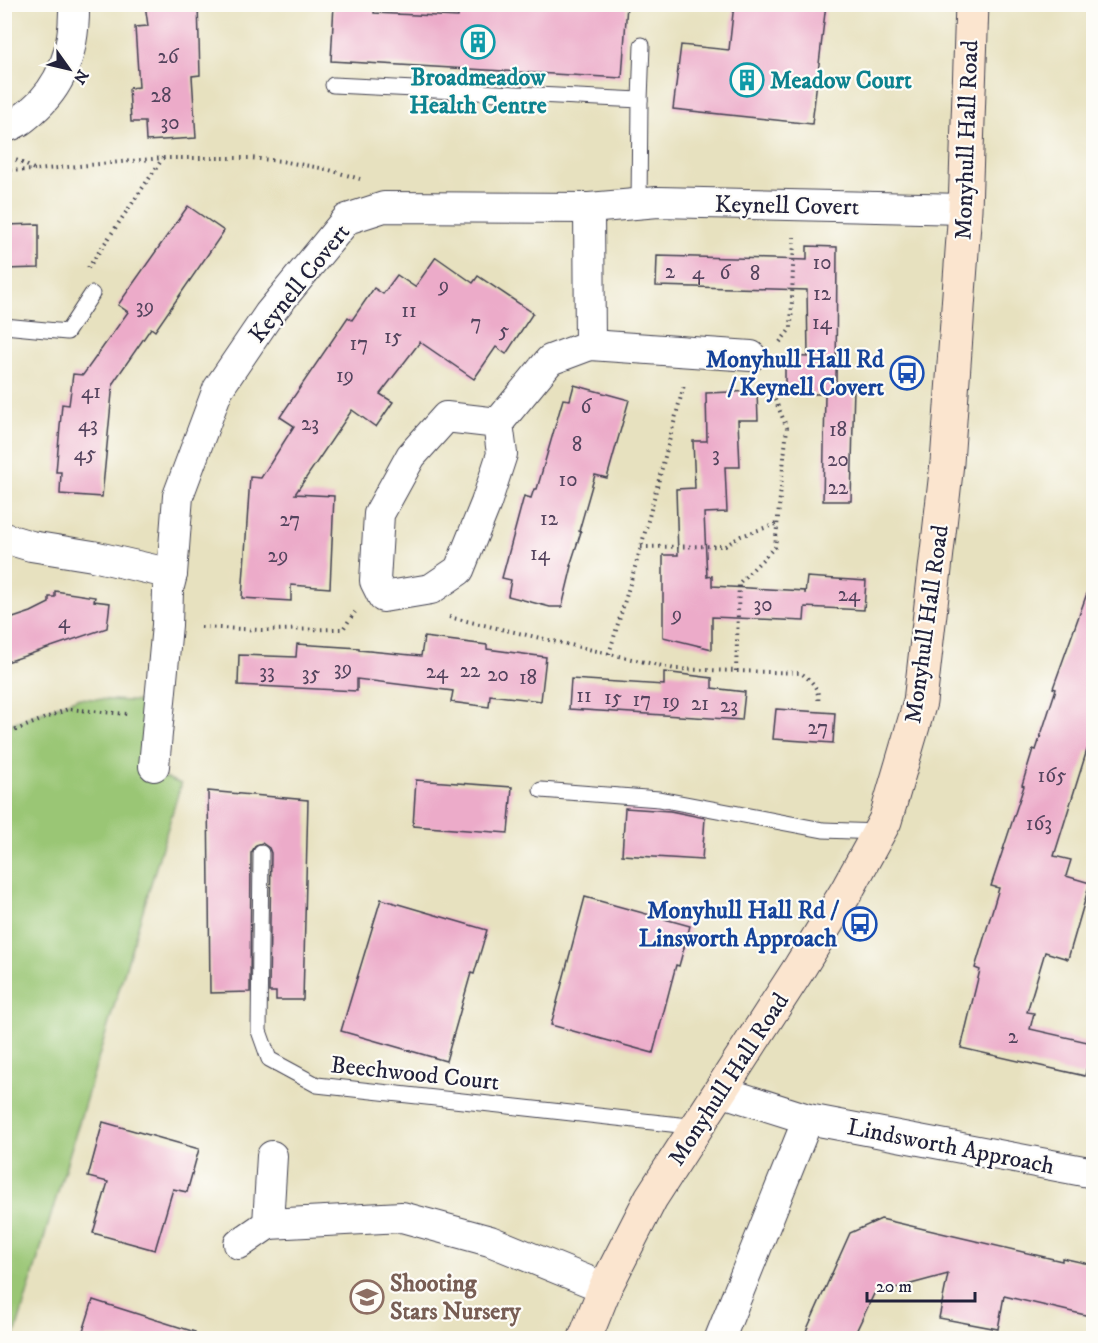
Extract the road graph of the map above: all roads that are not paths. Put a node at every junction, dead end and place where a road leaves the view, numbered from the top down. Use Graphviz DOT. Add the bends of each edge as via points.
graph roads {
  1 [pos="74,4"];
  2 [pos="972,4"];
  3 [pos="642,45"];
  4 [pos="333,85"];
  5 [pos="640,100"];
  6 [pos="4,128"];
  7 [pos="639,204"];
  8 [pos="589,208"];
  9 [pos="965,209"];
  10 [pos="92,294"];
  11 [pos="4,326"];
  12 [pos="590,345"];
  13 [pos="751,356"];
  14 [pos="498,423"];
  15 [pos="4,537"];
  16 [pos="172,574"];
  17 [pos="154,765"];
  18 [pos="541,790"];
  19 [pos="879,832"];
  20 [pos="261,853"];
  21 [pos="720,1091"];
  22 [pos="808,1119"];
  23 [pos="698,1127"];
  24 [pos="272,1156"];
  25 [pos="1094,1173"];
  26 [pos="268,1224"];
  27 [pos="239,1244"];
  28 [pos="605,1288"];
  29 [pos="585,1338"];
  30 [pos="720,1338"];
  1 -- 6 [label="street" via="75,30 64,70 45,100 16,124"];
  2 -- 9 [label="street, Monyhull Hall Road"];
  3 -- 5 [label="lane"];
  4 -- 5 [label="lane"];
  5 -- 7 [label="lane"];
  7 -- 8 [label="street, Keynell Covert"];
  7 -- 9 [label="street, Keynell Covert"];
  8 -- 12 [label="street"];
  8 -- 16 [label="street, Keynell Covert" via="384,207 347,219 269,314 218,389 178,496"];
  9 -- 19 [label="street, Monyhull Hall Road" via="947,463 920,702"];
  10 -- 11 [label="lane" via="67,332"];
  12 -- 13 [label="street"];
  12 -- 14 [label="street" via="550,360"];
  14 -- 14 [label="street" via="446,417 411,456 379,514 375,580 383,597 431,589 459,570 502,454"];
  15 -- 16 [label="street"];
  16 -- 17 [label="street, Keynell Covert"];
  18 -- 19 [label="lane" via="659,799 823,830"];
  19 -- 21 [label="street, Monyhull Hall Road"];
  20 -- 23 [label="lane, Beechwood Court" via="259,1031 269,1059 317,1085"];
  21 -- 22 [label="street, Lindsworth Approach"];
  21 -- 23 [label="street, Monyhull Hall Road"];
  22 -- 25 [label="street, Lindsworth Approach"];
  22 -- 30 [label="street"];
  23 -- 28 [label="street, Monyhull Hall Road" via="651,1198"];
  24 -- 26 [label="street"];
  26 -- 27 [label="street"];
  26 -- 28 [label="street" via="402,1217 490,1241"];
  28 -- 29 [label="street, Monyhull Hall Road"];
}
